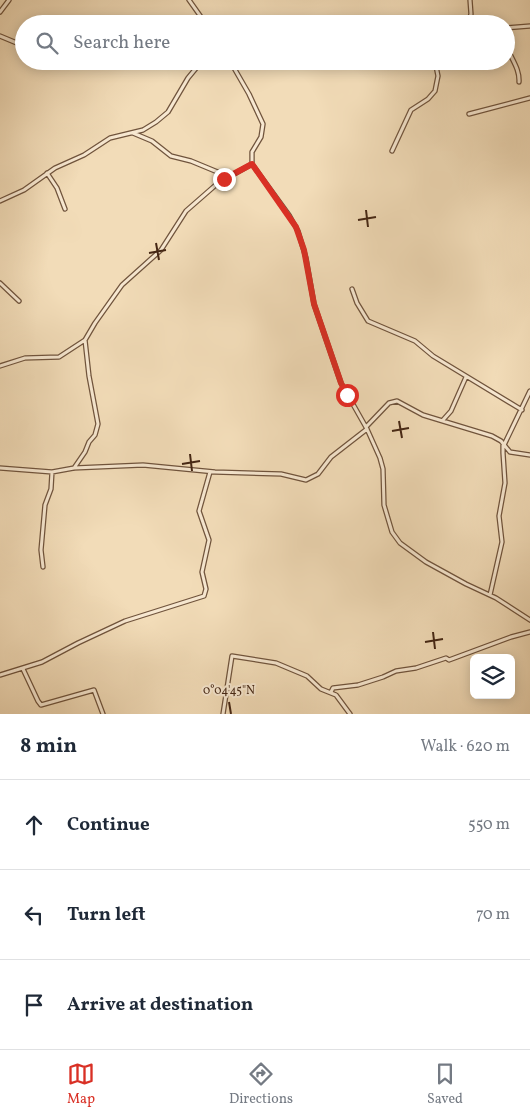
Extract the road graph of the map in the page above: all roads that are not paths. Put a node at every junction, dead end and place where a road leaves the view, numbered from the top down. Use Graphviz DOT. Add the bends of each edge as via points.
graph roads {
  1 [pos="9,0"];
  2 [pos="189,0"];
  3 [pos="470,0"];
  4 [pos="0,12"];
  5 [pos="200,15"];
  6 [pos="471,15"];
  7 [pos="530,26"];
  8 [pos="515,27"];
  9 [pos="0,36"];
  10 [pos="15,42"];
  11 [pos="515,64"];
  12 [pos="194,70"];
  13 [pos="235,70"];
  14 [pos="437,70"];
  15 [pos="518,82"];
  16 [pos="530,98"];
  17 [pos="469,114"];
  18 [pos="132,133"];
  19 [pos="392,151"];
  20 [pos="252,164"];
  21 [pos="47,173"];
  22 [pos="226,178"];
  23 [pos="0,201"];
  24 [pos="65,209"];
  25 [pos="0,283"];
  26 [pos="352,289"];
  27 [pos="19,302"];
  28 [pos="85,340"];
  29 [pos="0,366"];
  30 [pos="466,377"];
  31 [pos="530,391"];
  32 [pos="522,410"];
  33 [pos="443,420"];
  34 [pos="367,428"];
  35 [pos="504,445"];
  36 [pos="530,455"];
  37 [pos="0,468"];
  38 [pos="74,468"];
  39 [pos="52,472"];
  40 [pos="210,472"];
  41 [pos="42,567"];
  42 [pos="490,595"];
  43 [pos="530,620"];
  44 [pos="530,632"];
  45 [pos="23,669"];
  46 [pos="0,675"];
  47 [pos="331,692"];
  48 [pos="103,714"];
  49 [pos="223,714"];
  50 [pos="350,714"];
  1 -- 4 [label="street"];
  2 -- 5 [label="street"];
  3 -- 6 [label="street"];
  7 -- 8 [label="street"];
  9 -- 10 [label="street"];
  11 -- 15 [label="street"];
  12 -- 18 [label="street" via="164,116"];
  13 -- 20 [label="street" via="263,124 261,137 252,152"];
  14 -- 19 [label="street" via="435,91 409,112"];
  16 -- 17 [label="street"];
  18 -- 21 [label="street" via="110,138"];
  18 -- 22 [label="street" via="152,141 171,156 191,161"];
  20 -- 22 [label="street"];
  20 -- 34 [label="street" via="296,227 304,250 314,304 341,383"];
  21 -- 23 [label="street" via="24,190"];
  21 -- 24 [label="street"];
  22 -- 28 [label="street" via="186,211 160,250 122,285"];
  25 -- 27 [label="street"];
  26 -- 30 [label="street" via="368,320 416,342"];
  28 -- 29 [label="street" via="58,357 25,358"];
  28 -- 38 [label="street" via="98,421 95,434"];
  30 -- 32 [label="street"];
  30 -- 33 [label="street" via="451,412"];
  31 -- 32 [label="street"];
  32 -- 35 [label="street"];
  33 -- 34 [label="street" via="393,401"];
  33 -- 35 [label="street" via="492,436"];
  34 -- 40 [label="street" via="310,479 281,474"];
  34 -- 42 [label="street" via="382,463 385,511 396,539 426,562"];
  35 -- 36 [label="street" via="512,452"];
  35 -- 42 [label="street" via="505,483 499,515 502,542"];
  37 -- 39 [label="street"];
  38 -- 39 [label="street"];
  38 -- 40 [label="street" via="142,466"];
  39 -- 41 [label="street" via="51,489 45,505"];
  40 -- 45 [label="street" via="199,511 209,540 202,572 206,589 204,596 125,621"];
  42 -- 43 [label="street"];
  44 -- 47 [label="street" via="457,658 396,671 358,685 333,688"];
  45 -- 46 [label="street"];
  45 -- 48 [label="street" via="41,705 94,690"];
  47 -- 49 [label="street" via="321,689 307,676 279,664 232,656"];
  47 -- 50 [label="street"];
}
